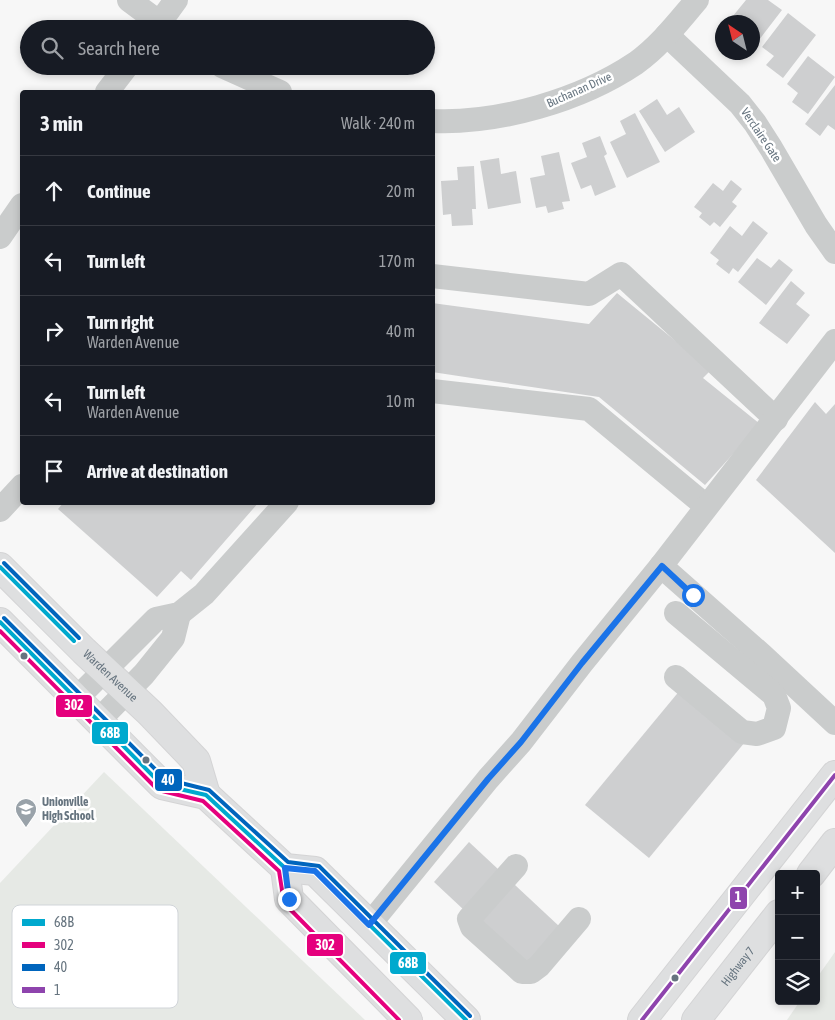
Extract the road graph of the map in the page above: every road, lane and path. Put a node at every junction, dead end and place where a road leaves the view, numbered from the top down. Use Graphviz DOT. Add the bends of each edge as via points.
graph roads {
  1 [pos="129,0"];
  2 [pos="176,0"];
  3 [pos="697,0"];
  4 [pos="152,20"];
  5 [pos="164,20"];
  6 [pos="667,35"];
  7 [pos="120,75"];
  8 [pos="242,75"];
  9 [pos="109,90"];
  10 [pos="276,90"];
  11 [pos="435,121"];
  12 [pos="20,207"];
  13 [pos="0,237"];
  14 [pos="835,252"];
  15 [pos="435,276"];
  16 [pos="835,341"];
  17 [pos="435,391"];
  18 [pos="776,419"];
  19 [pos="20,488"];
  20 [pos="284,505"];
  21 [pos="706,506"];
  22 [pos="0,510"];
  23 [pos="662,566"];
  24 [pos="0,567"];
  25 [pos="676,613"];
  26 [pos="179,614"];
  27 [pos="0,622"];
  28 [pos="104,670"];
  29 [pos="676,677"];
  30 [pos="127,691"];
  31 [pos="76,699"];
  32 [pos="99,720"];
  33 [pos="835,723"];
  34 [pos="835,775"];
  35 [pos="206,795"];
  36 [pos="835,843"];
  37 [pos="516,866"];
  38 [pos="285,868"];
  39 [pos="814,870"];
  40 [pos="778,915"];
  41 [pos="579,919"];
  42 [pos="369,925"];
  43 [pos="408,1020"];
  44 [pos="466,1020"];
  45 [pos="642,1020"];
  46 [pos="696,1020"];
  1 -- 4 [label="street"];
  2 -- 5 [label="street"];
  3 -- 6 [label="street, Buchanan Drive"];
  6 -- 11 [label="street, Buchanan Drive" via="636,62 558,102 484,118"];
  6 -- 14 [label="street, Verclaire Gate" via="734,98 755,123"];
  7 -- 9 [label="street"];
  8 -- 10 [label="street"];
  12 -- 13 [label="street"];
  15 -- 18 [label="street" via="589,294 621,274"];
  16 -- 18 [label="street"];
  17 -- 21 [label="street" via="589,409"];
  18 -- 21 [label="street"];
  19 -- 22 [label="street"];
  20 -- 26 [label="street" via="204,594"];
  21 -- 23 [label="street"];
  23 -- 33 [label="street"];
  23 -- 42 [label="street"];
  24 -- 28 [label="main road, Warden Avenue"];
  25 -- 29 [label="street" via="774,696 779,708 774,728 757,734 742,732"];
  26 -- 28 [label="street" via="156,619"];
  26 -- 30 [label="street" via="174,638"];
  27 -- 31 [label="main road"];
  28 -- 30 [label="main road, Warden Avenue"];
  28 -- 31 [label="street"];
  30 -- 32 [label="street"];
  30 -- 35 [label="main road, Warden Avenue" via="196,761"];
  31 -- 32 [label="main road"];
  32 -- 35 [label="main road" via="162,785"];
  34 -- 45 [label="main road"];
  35 -- 38 [label="main road"];
  36 -- 39 [label="main road"];
  37 -- 41 [label="street" via="469,919 472,927 522,972 531,972 539,966"];
  38 -- 42 [label="main road" via="315,871"];
  38 -- 43 [label="main road" via="289,899"];
  40 -- 46 [label="main road, Highway 7"];
  42 -- 44 [label="main road"];
}
